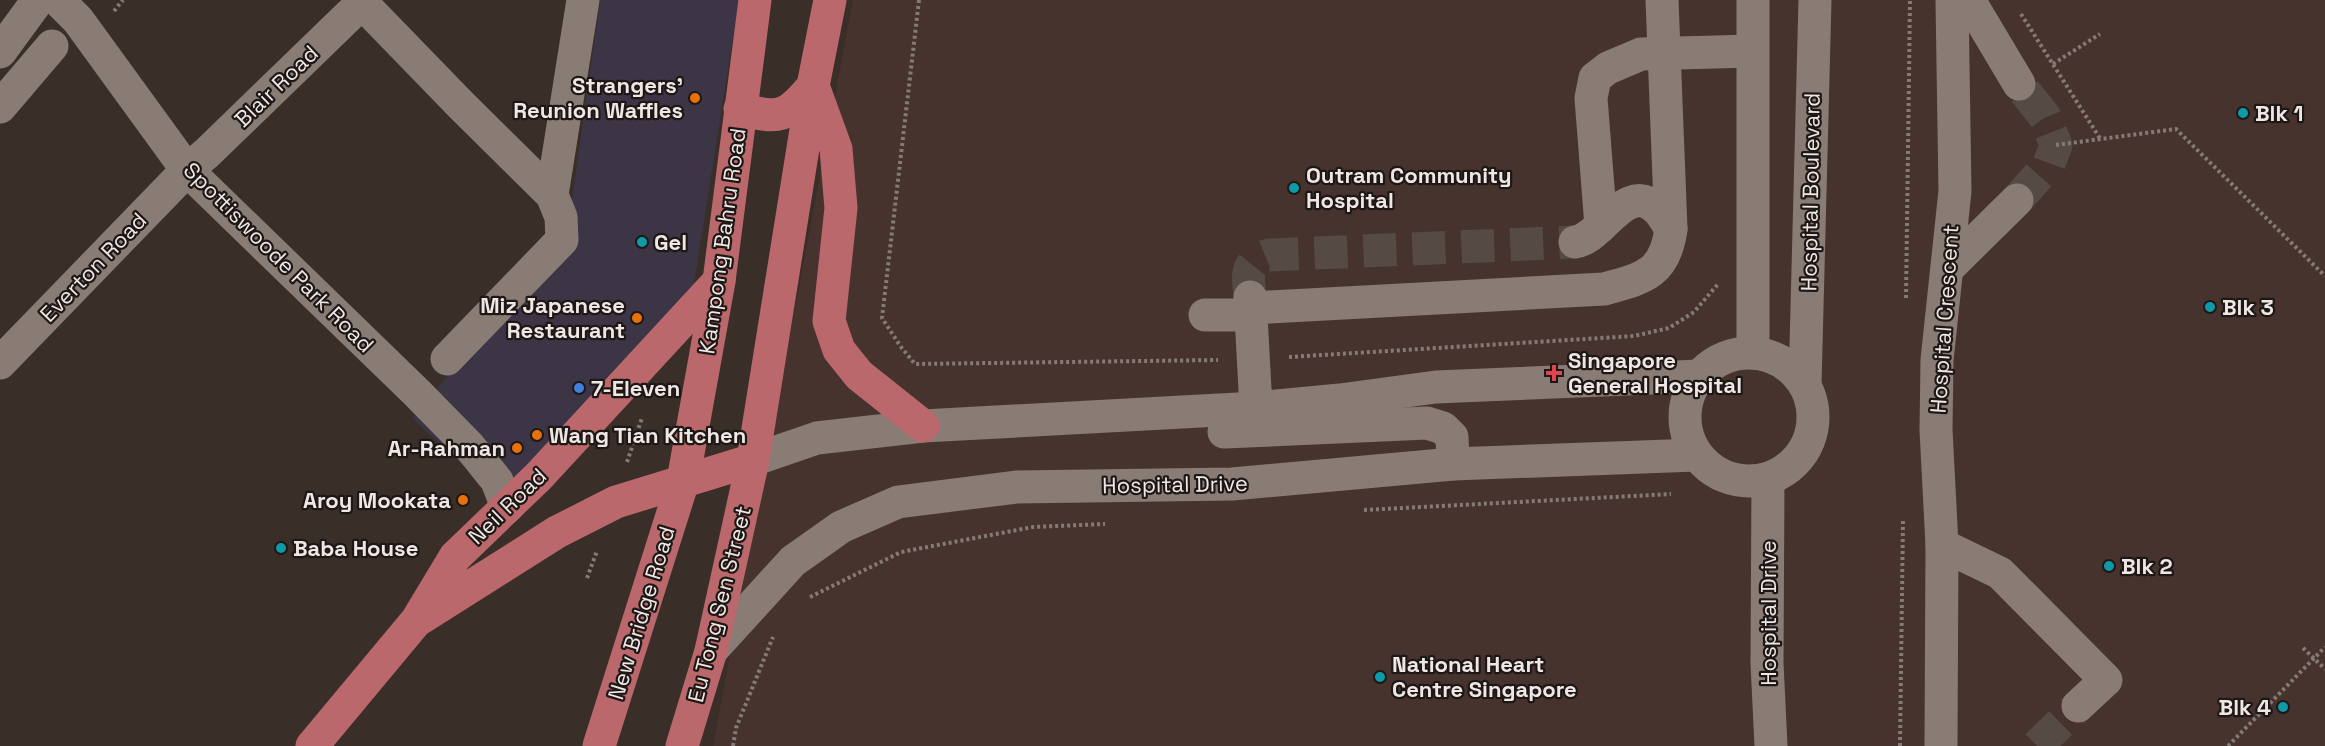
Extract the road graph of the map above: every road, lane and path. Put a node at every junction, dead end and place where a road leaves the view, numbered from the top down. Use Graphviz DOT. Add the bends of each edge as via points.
graph roads {
  1 [pos="38,0"];
  2 [pos="58,0"];
  3 [pos="582,0"];
  4 [pos="755,0"];
  5 [pos="830,0"];
  6 [pos="919,0"];
  7 [pos="1662,0"];
  8 [pos="1753,0"];
  9 [pos="1815,0"];
  10 [pos="1952,0"];
  11 [pos="1969,0"];
  12 [pos="363,2"];
  13 [pos="2034,34"];
  14 [pos="2100,34"];
  15 [pos="52,46"];
  16 [pos="1752,51"];
  17 [pos="0,52"];
  18 [pos="1652,54"];
  19 [pos="2053,64"];
  20 [pos="2019,84"];
  21 [pos="813,86"];
  22 [pos="0,107"];
  23 [pos="740,109"];
  24 [pos="2101,140"];
  25 [pos="2056,145"];
  26 [pos="186,170"];
  27 [pos="552,195"];
  28 [pos="2017,200"];
  29 [pos="1671,229"];
  30 [pos="1947,269"];
  31 [pos="2325,276"];
  32 [pos="719,281"];
  33 [pos="1251,306"];
  34 [pos="1205,315"];
  35 [pos="901,347"];
  36 [pos="1753,352"];
  37 [pos="447,359"];
  38 [pos="0,363"];
  39 [pos="1700,376"];
  40 [pos="1805,385"];
  41 [pos="1256,408"];
  42 [pos="1157,412"];
  43 [pos="922,426"];
  44 [pos="1696,455"];
  45 [pos="753,460"];
  46 [pos="1453,464"];
  47 [pos="1768,479"];
  48 [pos="683,481"];
  49 [pos="1676,494"];
  50 [pos="507,507"];
  51 [pos="1353,511"];
  52 [pos="1105,524"];
  53 [pos="1942,545"];
  54 [pos="802,601"];
  55 [pos="417,620"];
  56 [pos="775,633"];
  57 [pos="2325,647"];
  58 [pos="2303,648"];
  59 [pos="711,651"];
  60 [pos="2314,658"];
  61 [pos="2325,669"];
  62 [pos="2078,706"];
  63 [pos="312,746"];
  64 [pos="599,746"];
  65 [pos="682,746"];
  66 [pos="733,746"];
  67 [pos="1771,746"];
  68 [pos="1941,746"];
  69 [pos="2228,746"];
  1 -- 17 [label="street"];
  2 -- 26 [label="street, Spottiswoode Park Road" via="78,20"];
  3 -- 27 [label="street"];
  4 -- 23 [label="main road, Kampong Bahru Road"];
  5 -- 21 [label="main road"];
  6 -- 35 [label="path" via="882,318"];
  7 -- 18 [label="street"];
  8 -- 16 [label="street"];
  9 -- 40 [label="street, Hospital Boulevard"];
  10 -- 30 [label="street, Hospital Crescent" via="1955,191"];
  11 -- 20 [label="street"];
  12 -- 26 [label="street, Blair Road"];
  12 -- 27 [label="street"];
  13 -- 19 [label="path"];
  14 -- 19 [label="path"];
  15 -- 22 [label="street"];
  16 -- 18 [label="street"];
  16 -- 36 [label="street"];
  18 -- 29 [label="street"];
  18 -- 29 [label="street" via="1608,68 1595,78 1588,234 1617,209 1634,201 1657,209"];
  19 -- 24 [label="path"];
  21 -- 23 [label="main road" via="794,108 779,114 762,115"];
  21 -- 43 [label="main road" via="836,149 841,208 829,321 839,350 859,375"];
  21 -- 45 [label="main road"];
  23 -- 32 [label="main road, Kampong Bahru Road"];
  24 -- 25 [label="path"];
  24 -- 31 [label="path" via="2176,129"];
  26 -- 38 [label="street, Everton Road"];
  26 -- 50 [label="street, Spottiswoode Park Road" via="469,446 497,481"];
  27 -- 37 [label="street" via="561,217 562,240"];
  28 -- 30 [label="street"];
  29 -- 33 [label="street" via="1668,250 1658,265 1638,280 1604,289"];
  30 -- 53 [label="street, Hospital Crescent" via="1937,360"];
  32 -- 48 [label="main road, Kampong Bahru Road"];
  32 -- 50 [label="main road, Neil Road"];
  33 -- 34 [label="street"];
  33 -- 41 [label="street"];
  36 -- 39 [label="street" via="1724,358"];
  36 -- 40 [label="street" via="1784,362"];
  39 -- 41 [label="street" via="1436,387"];
  39 -- 44 [label="street" via="1686,403 1685,430"];
  40 -- 47 [label="street" via="1814,413 1809,441 1793,465"];
  41 -- 42 [label="street"];
  42 -- 43 [label="street"];
  42 -- 46 [label="street" via="1194,429 1232,432 1427,423 1443,428 1452,437"];
  43 -- 45 [label="street" via="817,438"];
  44 -- 46 [label="street, Hospital Drive"];
  44 -- 47 [label="street" via="1710,469 1728,478 1755,482"];
  45 -- 48 [label="main road"];
  45 -- 59 [label="main road, Eu Tong Sen Street"];
  46 -- 59 [label="street, Hospital Drive" via="1232,484 1016,487 898,502 841,527 793,561"];
  47 -- 67 [label="street, Hospital Drive" via="1767,663"];
  48 -- 55 [label="main road" via="616,502 557,532"];
  48 -- 64 [label="main road, New Bridge Road"];
  49 -- 51 [label="path"];
  50 -- 55 [label="main road, Neil Road" via="455,556"];
  52 -- 54 [label="path" via="1033,526 901,552"];
  53 -- 62 [label="street" via="2000,573 2106,680"];
  53 -- 68 [label="street, Hospital Crescent"];
  55 -- 63 [label="main road, Neil Road"];
  56 -- 66 [label="path" via="736,728"];
  57 -- 60 [label="path"];
  58 -- 60 [label="path"];
  59 -- 65 [label="main road, Eu Tong Sen Street"];
  60 -- 61 [label="path"];
  60 -- 69 [label="path"];
}
